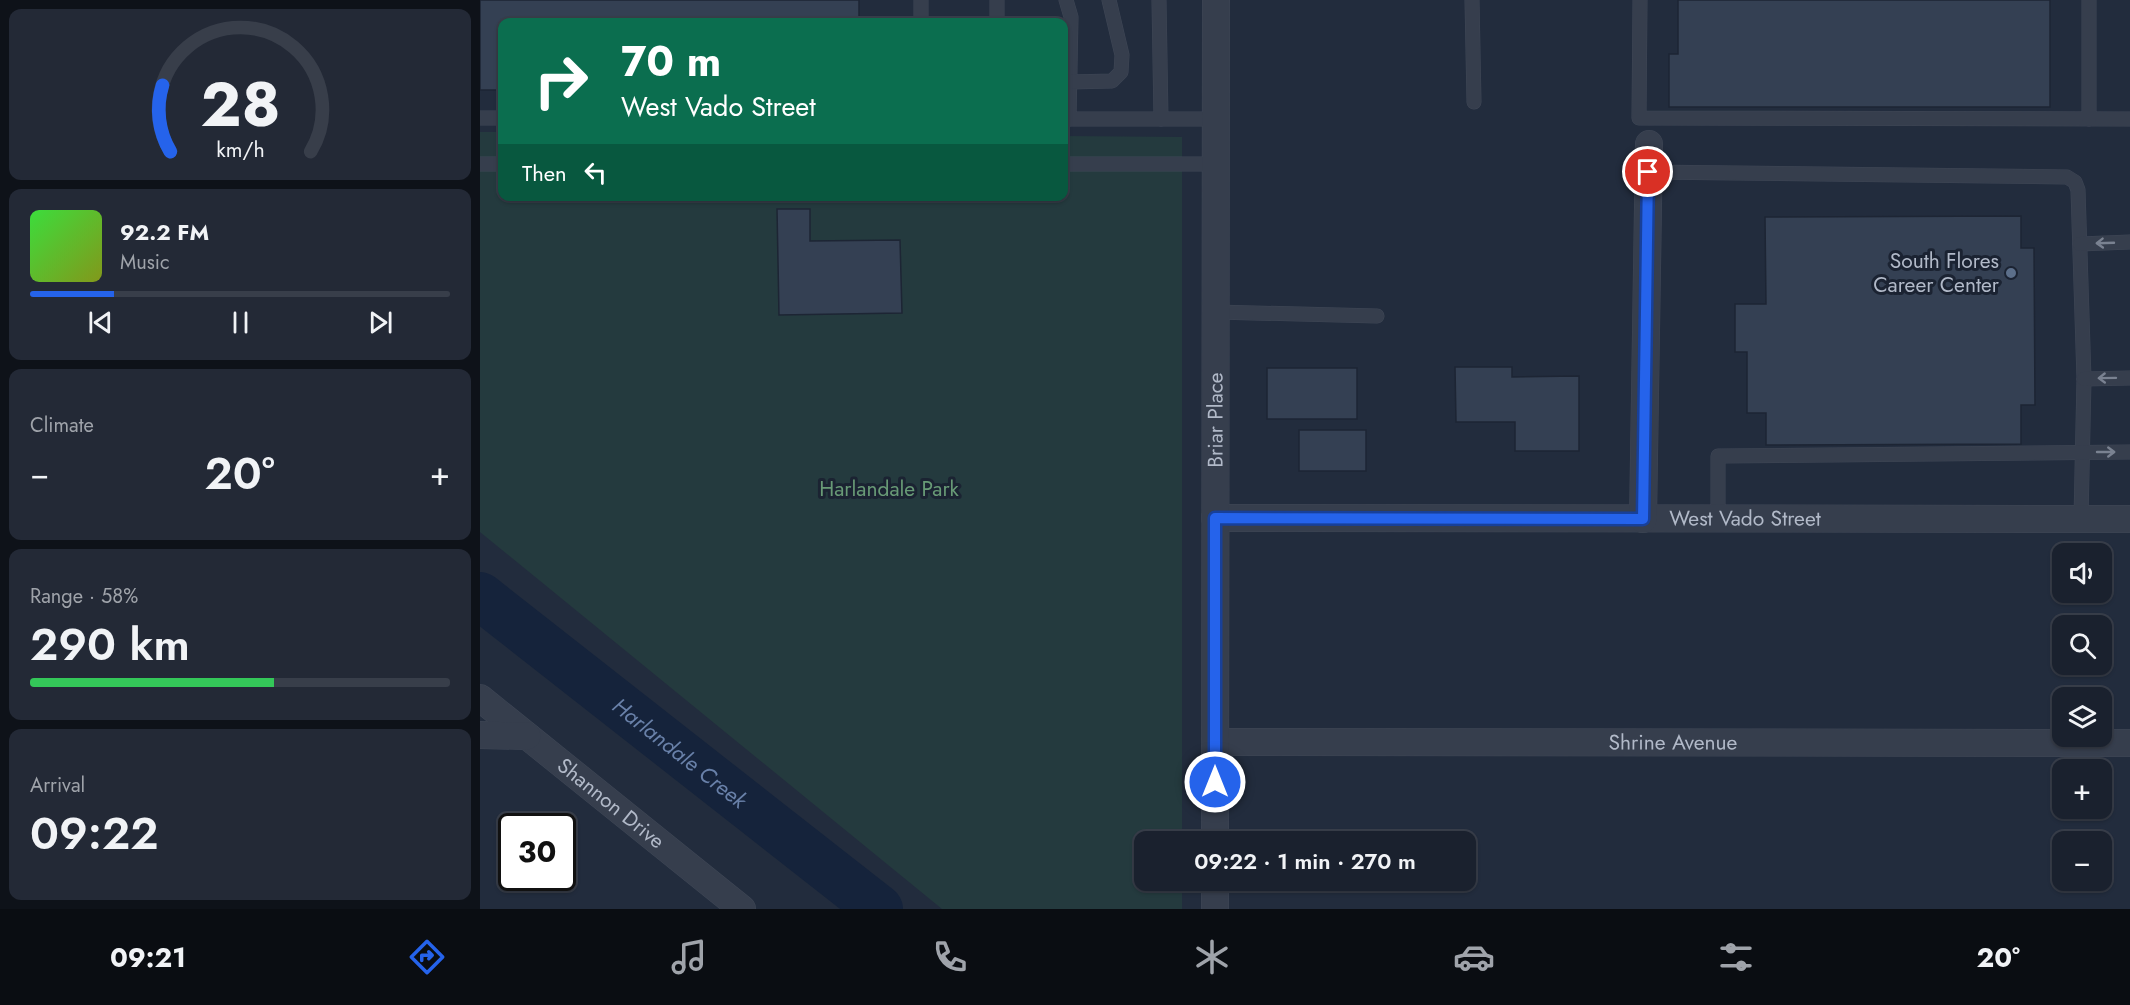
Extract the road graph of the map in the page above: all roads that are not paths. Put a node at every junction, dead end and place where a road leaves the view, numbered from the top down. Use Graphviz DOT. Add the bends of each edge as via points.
graph roads {
  1 [pos="921,0"];
  2 [pos="997,0"];
  3 [pos="1066,0"];
  4 [pos="1080,0"];
  5 [pos="1109,0"];
  6 [pos="1159,0"];
  7 [pos="1216,0"];
  8 [pos="1472,0"];
  9 [pos="1640,0"];
  10 [pos="2089,0"];
  11 [pos="1071,17"];
  12 [pos="921,18"];
  13 [pos="997,18"];
  14 [pos="1070,82"];
  15 [pos="1068,100"];
  16 [pos="1474,102"];
  17 [pos="480,118"];
  18 [pos="498,118"];
  19 [pos="1068,119"];
  20 [pos="1161,119"];
  21 [pos="1216,119"];
  22 [pos="2089,119"];
  23 [pos="2130,119"];
  24 [pos="1649,144"];
  25 [pos="480,164"];
  26 [pos="498,164"];
  27 [pos="1068,164"];
  28 [pos="1217,164"];
  29 [pos="1648,172"];
  30 [pos="2130,242"];
  31 [pos="2080,244"];
  32 [pos="1216,312"];
  33 [pos="1377,316"];
  34 [pos="2130,378"];
  35 [pos="2084,379"];
  36 [pos="2083,452"];
  37 [pos="2130,452"];
  38 [pos="1215,518"];
  39 [pos="1643,519"];
  40 [pos="1718,519"];
  41 [pos="2081,519"];
  42 [pos="2130,519"];
  43 [pos="480,698"];
  44 [pos="480,735"];
  45 [pos="527,736"];
  46 [pos="1215,742"];
  47 [pos="2130,743"];
  48 [pos="1215,831"];
  49 [pos="1215,891"];
  50 [pos="742,909"];
  51 [pos="1215,909"];
  1 -- 12 [label="lane"];
  2 -- 13 [label="lane"];
  3 -- 11 [label="lane"];
  4 -- 11 [label="lane"];
  5 -- 14 [label="lane" via="1122,55 1121,72 1112,81"];
  6 -- 20 [label="lane"];
  7 -- 21 [label="street, Briar Place"];
  8 -- 16 [label="lane"];
  9 -- 22 [label="lane" via="1639,118"];
  10 -- 22 [label="lane"];
  11 -- 14 [label="lane"];
  14 -- 15 [label="lane"];
  17 -- 18 [label="lane"];
  19 -- 20 [label="lane"];
  20 -- 21 [label="lane"];
  21 -- 28 [label="street, Briar Place"];
  22 -- 23 [label="lane"];
  24 -- 29 [label="street"];
  25 -- 26 [label="lane"];
  27 -- 28 [label="lane"];
  28 -- 32 [label="street, Briar Place"];
  29 -- 31 [label="lane" via="2067,177 2078,190"];
  29 -- 39 [label="street"];
  30 -- 31 [label="lane, one-way"];
  31 -- 35 [label="lane"];
  32 -- 33 [label="lane"];
  32 -- 38 [label="street, Briar Place"];
  34 -- 35 [label="lane, one-way"];
  35 -- 36 [label="lane"];
  36 -- 37 [label="lane, one-way"];
  36 -- 40 [label="lane" via="1718,456"];
  36 -- 41 [label="lane"];
  38 -- 39 [label="street, West Vado Street"];
  38 -- 46 [label="street, Briar Place"];
  39 -- 40 [label="street, West Vado Street"];
  40 -- 41 [label="street, West Vado Street"];
  41 -- 42 [label="street, West Vado Street"];
  43 -- 45 [label="street, Shannon Drive"];
  44 -- 45 [label="street"];
  45 -- 50 [label="street, Shannon Drive"];
  46 -- 47 [label="street, Shrine Avenue"];
  46 -- 48 [label="street, Briar Place"];
  49 -- 51 [label="street"];
}
